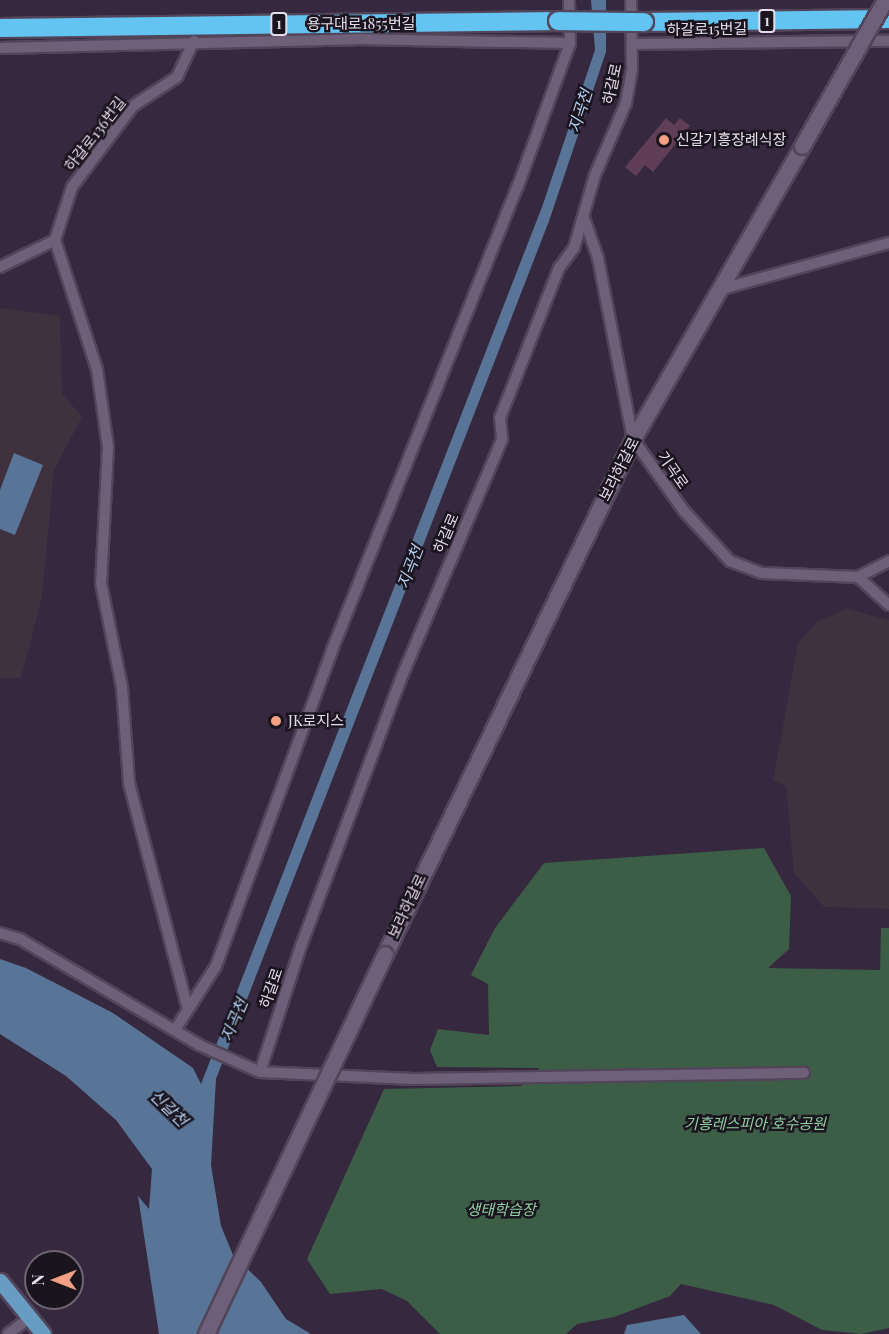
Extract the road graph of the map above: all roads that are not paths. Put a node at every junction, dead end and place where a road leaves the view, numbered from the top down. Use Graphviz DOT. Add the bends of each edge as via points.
graph roads {
  1 [pos="569,0"];
  2 [pos="631,0"];
  3 [pos="885,0"];
  4 [pos="889,19"];
  5 [pos="0,28"];
  6 [pos="194,41"];
  7 [pos="889,41"];
  8 [pos="570,43"];
  9 [pos="633,44"];
  10 [pos="0,48"];
  11 [pos="585,218"];
  12 [pos="55,240"];
  13 [pos="889,243"];
  14 [pos="0,267"];
  15 [pos="718,290"];
  16 [pos="633,440"];
  17 [pos="889,561"];
  18 [pos="858,577"];
  19 [pos="889,605"];
  20 [pos="0,933"];
  21 [pos="187,1006"];
  22 [pos="175,1030"];
  23 [pos="258,1072"];
  24 [pos="804,1073"];
  25 [pos="0,1281"];
  26 [pos="30,1318"];
  27 [pos="8,1334"];
  28 [pos="43,1334"];
  29 [pos="206,1334"];
  1 -- 8 [label="street"];
  2 -- 9 [label="street, 하갈로"];
  3 -- 15 [label="main road, 보라하갈로, bridge"];
  4 -- 5 [label="highway, 1, bridge"];
  6 -- 8 [label="street, 용구대로1855번길" via="524,39"];
  6 -- 10 [label="street, 용구대로1855번길" via="110,48"];
  6 -- 12 [label="street, 하갈로136번길" via="177,77 133,106 72,187"];
  7 -- 9 [label="street, 하갈로15번길"];
  8 -- 21 [label="street" via="518,186 332,650 244,897 216,966"];
  9 -- 11 [label="street, 하갈로" via="626,103 595,176"];
  11 -- 16 [label="street, 기곡로" via="598,258"];
  11 -- 23 [label="street, 하갈로" via="574,248 559,268 500,418 502,439 400,681"];
  12 -- 14 [label="street"];
  12 -- 21 [label="street" via="97,369 108,447 101,583 122,687 129,783"];
  13 -- 15 [label="street"];
  15 -- 16 [label="main road, 보라하갈로"];
  16 -- 18 [label="street, 기곡로" via="684,511 730,561 762,573"];
  16 -- 29 [label="main road, 보라하갈로, bridge"];
  17 -- 18 [label="street, 기곡로"];
  18 -- 19 [label="street"];
  20 -- 22 [label="street" via="21,939"];
  21 -- 22 [label="street"];
  22 -- 23 [label="street"];
  23 -- 24 [label="street" via="413,1079"];
  25 -- 26 [label="main road"];
  26 -- 27 [label="street"];
  26 -- 28 [label="main road"];
}
